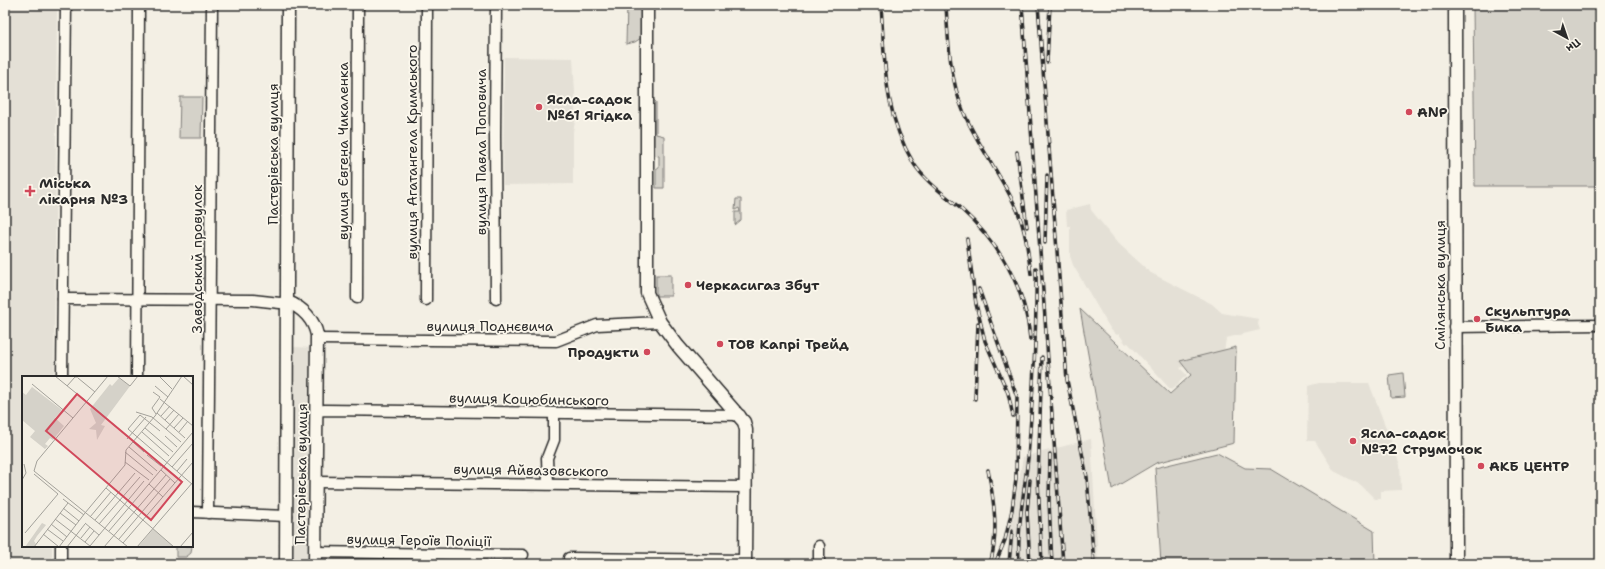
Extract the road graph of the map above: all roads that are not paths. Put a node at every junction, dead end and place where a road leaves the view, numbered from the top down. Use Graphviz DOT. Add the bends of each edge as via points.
graph roads {
  1 [pos="66,5"];
  2 [pos="139,5"];
  3 [pos="212,5"];
  4 [pos="288,5"];
  5 [pos="358,5"];
  6 [pos="427,5"];
  7 [pos="496,5"];
  8 [pos="647,5"];
  9 [pos="1455,5"];
  10 [pos="357,298"];
  11 [pos="63,299"];
  12 [pos="138,299"];
  13 [pos="496,299"];
  14 [pos="211,300"];
  15 [pos="426,300"];
  16 [pos="288,302"];
  17 [pos="660,322"];
  18 [pos="1600,325"];
  19 [pos="1454,327"];
  20 [pos="317,339"];
  21 [pos="62,376"];
  22 [pos="137,376"];
  23 [pos="317,411"];
  24 [pos="554,413"];
  25 [pos="740,415"];
  26 [pos="316,482"];
  27 [pos="548,484"];
  28 [pos="746,487"];
  29 [pos="193,512"];
  30 [pos="208,513"];
  31 [pos="287,516"];
  32 [pos="820,546"];
  33 [pos="61,547"];
  34 [pos="523,555"];
  35 [pos="315,558"];
  36 [pos="569,558"];
  37 [pos="745,562"];
  38 [pos="61,564"];
  39 [pos="286,564"];
  40 [pos="819,564"];
  41 [pos="1456,564"];
  1 -- 11 [label="street"];
  2 -- 12 [label="street"];
  3 -- 14 [label="street, Заводський провулок"];
  4 -- 16 [label="main road, Пастерівська вулиця"];
  5 -- 10 [label="street, вулиця Євгена Чикаленка"];
  6 -- 15 [label="street, вулиця Агатангела Кримського"];
  7 -- 13 [label="street, вулиця Павла Поповича"];
  8 -- 17 [label="main road" via="645,272 647,293"];
  9 -- 19 [label="main road, Смілянська вулиця"];
  11 -- 12 [label="street"];
  11 -- 21 [label="street"];
  12 -- 14 [label="street"];
  12 -- 22 [label="street"];
  14 -- 16 [label="street"];
  14 -- 30 [label="street, Заводський провулок"];
  16 -- 20 [label="main road, Пастерівська вулиця" via="313,321"];
  16 -- 31 [label="main road, Пастерівська вулиця"];
  17 -- 20 [label="street, вулиця Поднєвича" via="597,325 556,341"];
  17 -- 25 [label="main road" via="678,346"];
  18 -- 19 [label="street"];
  19 -- 41 [label="main road, Смілянська вулиця"];
  20 -- 23 [label="main road, Пастерівська вулиця"];
  23 -- 24 [label="street, вулиця Коцюбинського"];
  23 -- 26 [label="main road, Пастерівська вулиця"];
  24 -- 25 [label="street, вулиця Коцюбинського"];
  24 -- 27 [label="street" via="554,440 547,458"];
  25 -- 28 [label="main road" via="746,430"];
  26 -- 27 [label="street, вулиця Айвазовського"];
  26 -- 35 [label="main road, Пастерівська вулиця"];
  27 -- 28 [label="street, вулиця Айвазовського"];
  28 -- 37 [label="main road"];
  29 -- 30 [label="street"];
  30 -- 31 [label="street"];
  31 -- 39 [label="main road, Пастерівська вулиця"];
  32 -- 40 [label="street"];
  33 -- 38 [label="street"];
  34 -- 35 [label="street, вулиця Героїв Поліції"];
  36 -- 37 [label="street"];
}
